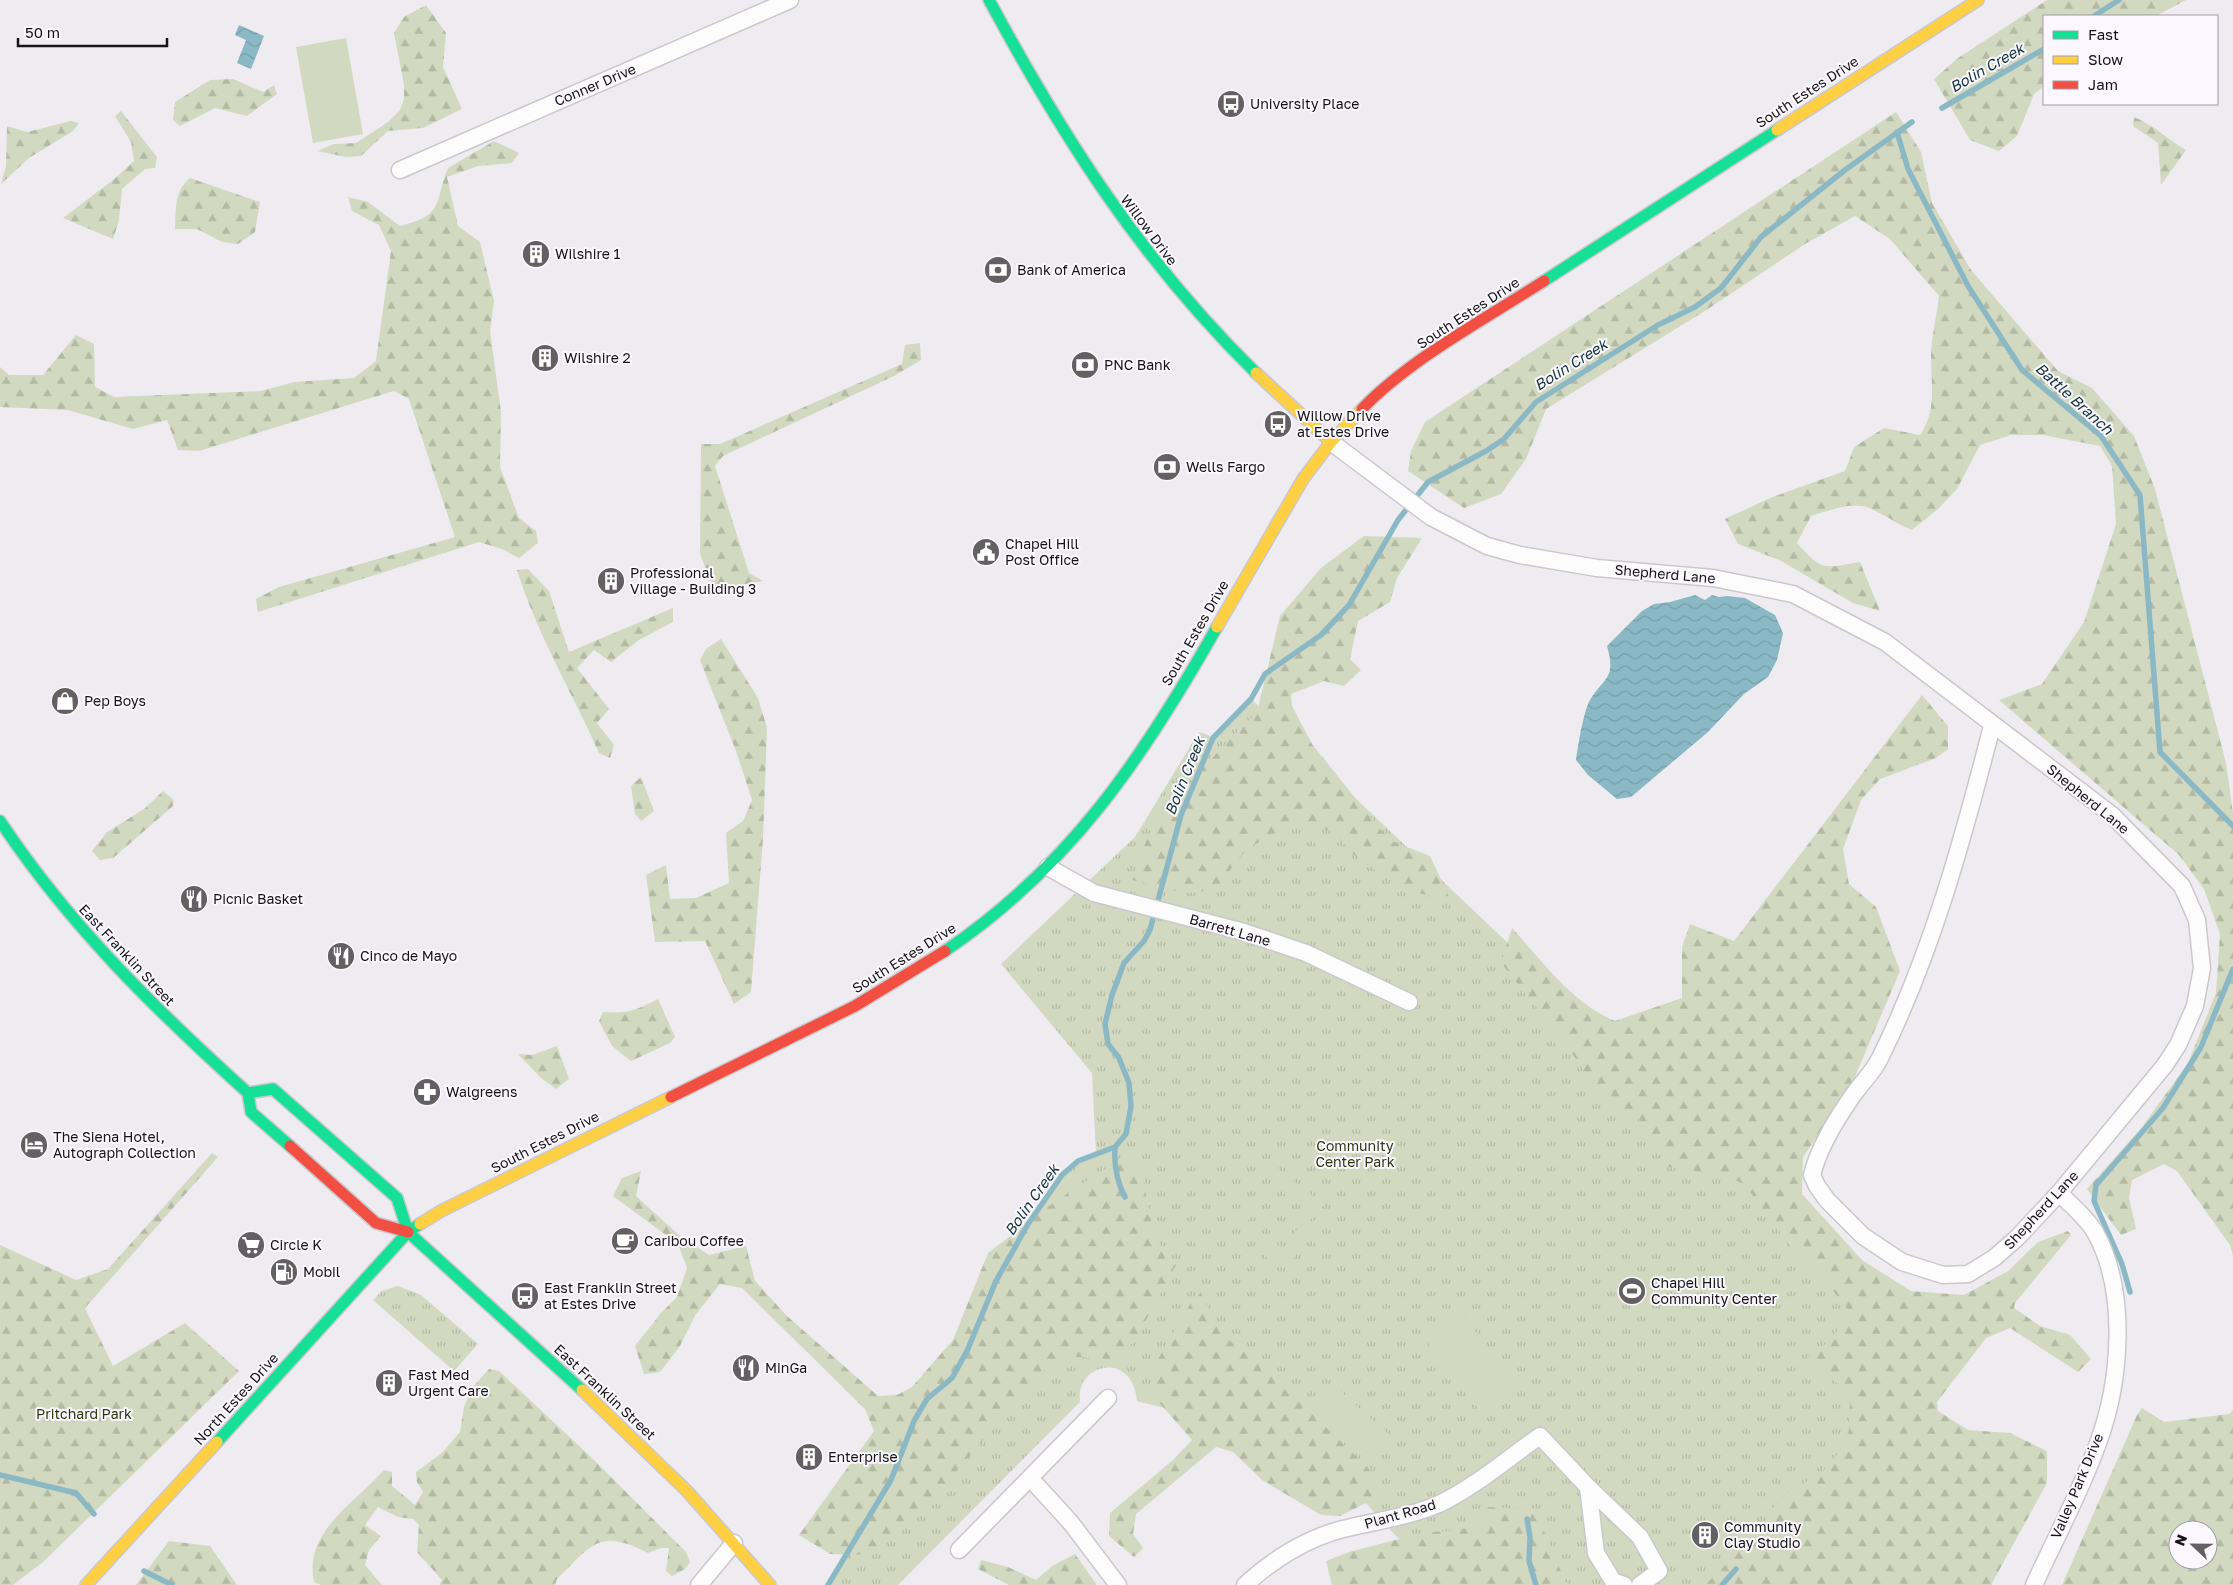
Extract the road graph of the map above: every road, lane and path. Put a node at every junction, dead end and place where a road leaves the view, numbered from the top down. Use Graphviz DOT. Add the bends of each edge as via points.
graph roads {
  1 [pos="790,0"];
  2 [pos="989,0"];
  3 [pos="1978,0"];
  4 [pos="400,170"];
  5 [pos="1331,442"];
  6 [pos="1992,726"];
  7 [pos="0,821"];
  8 [pos="1048,867"];
  9 [pos="1409,1002"];
  10 [pos="248,1093"];
  11 [pos="2059,1193"];
  12 [pos="408,1232"];
  13 [pos="1108,1398"];
  14 [pos="1030,1478"];
  15 [pos="1588,1487"];
  16 [pos="734,1543"];
  17 [pos="959,1550"];
  18 [pos="86,1585"];
  19 [pos="699,1585"];
  20 [pos="770,1585"];
  21 [pos="1118,1585"];
  22 [pos="1245,1585"];
  23 [pos="1624,1585"];
  24 [pos="1640,1585"];
  25 [pos="2034,1585"];
  1 -- 4 [label="street, Conner Drive"];
  2 -- 5 [label="main road, Willow Drive" via="1060,125 1111,205 1151,258 1222,340"];
  3 -- 5 [label="main road, South Estes Drive" via="1433,353 1376,395"];
  5 -- 6 [label="street, Shepherd Lane" via="1431,518 1487,546 1596,568 1713,578 1793,594 1885,642"];
  5 -- 8 [label="main road, South Estes Drive" via="1279,517 1159,724 1085,827"];
  6 -- 11 [label="street, Shepherd Lane" via="2112,814 2172,873 2191,903 2201,949 2200,987 2178,1046"];
  6 -- 11 [label="street, Shepherd Lane" via="1962,844 1930,942 1879,1060 1827,1137 1812,1175 1827,1200 1870,1241 1902,1262 1944,1275 1968,1274 1994,1258"];
  7 -- 10 [label="main road, East Franklin Street" via="68,915 102,953 171,1023"];
  8 -- 9 [label="street, Barrett Lane" via="1094,893 1244,932 1306,952"];
  8 -- 12 [label="main road, South Estes Drive" via="952,947 902,980 441,1211"];
  10 -- 12 [label="main road, East Franklin Street" via="251,1112 376,1223"];
  10 -- 12 [label="main road, East Franklin Street" via="273,1088 397,1198"];
  11 -- 25 [label="street, Valley Park Drive" via="2094,1231 2113,1280 2118,1337 2112,1387 2098,1442"];
  12 -- 16 [label="main road, East Franklin Street" via="634,1438"];
  12 -- 18 [label="main road, North Estes Drive"];
  13 -- 14 [label="street"];
  14 -- 17 [label="street"];
  14 -- 21 [label="street" via="1071,1523"];
  15 -- 22 [label="street, Plant Road" via="1540,1436 1439,1504 1309,1541"];
  15 -- 23 [label="street" via="1596,1553 1612,1581"];
  15 -- 24 [label="street, Plant Road" via="1640,1537 1659,1571"];
  16 -- 19 [label="street"];
  16 -- 20 [label="main road, East Franklin Street"];
}
